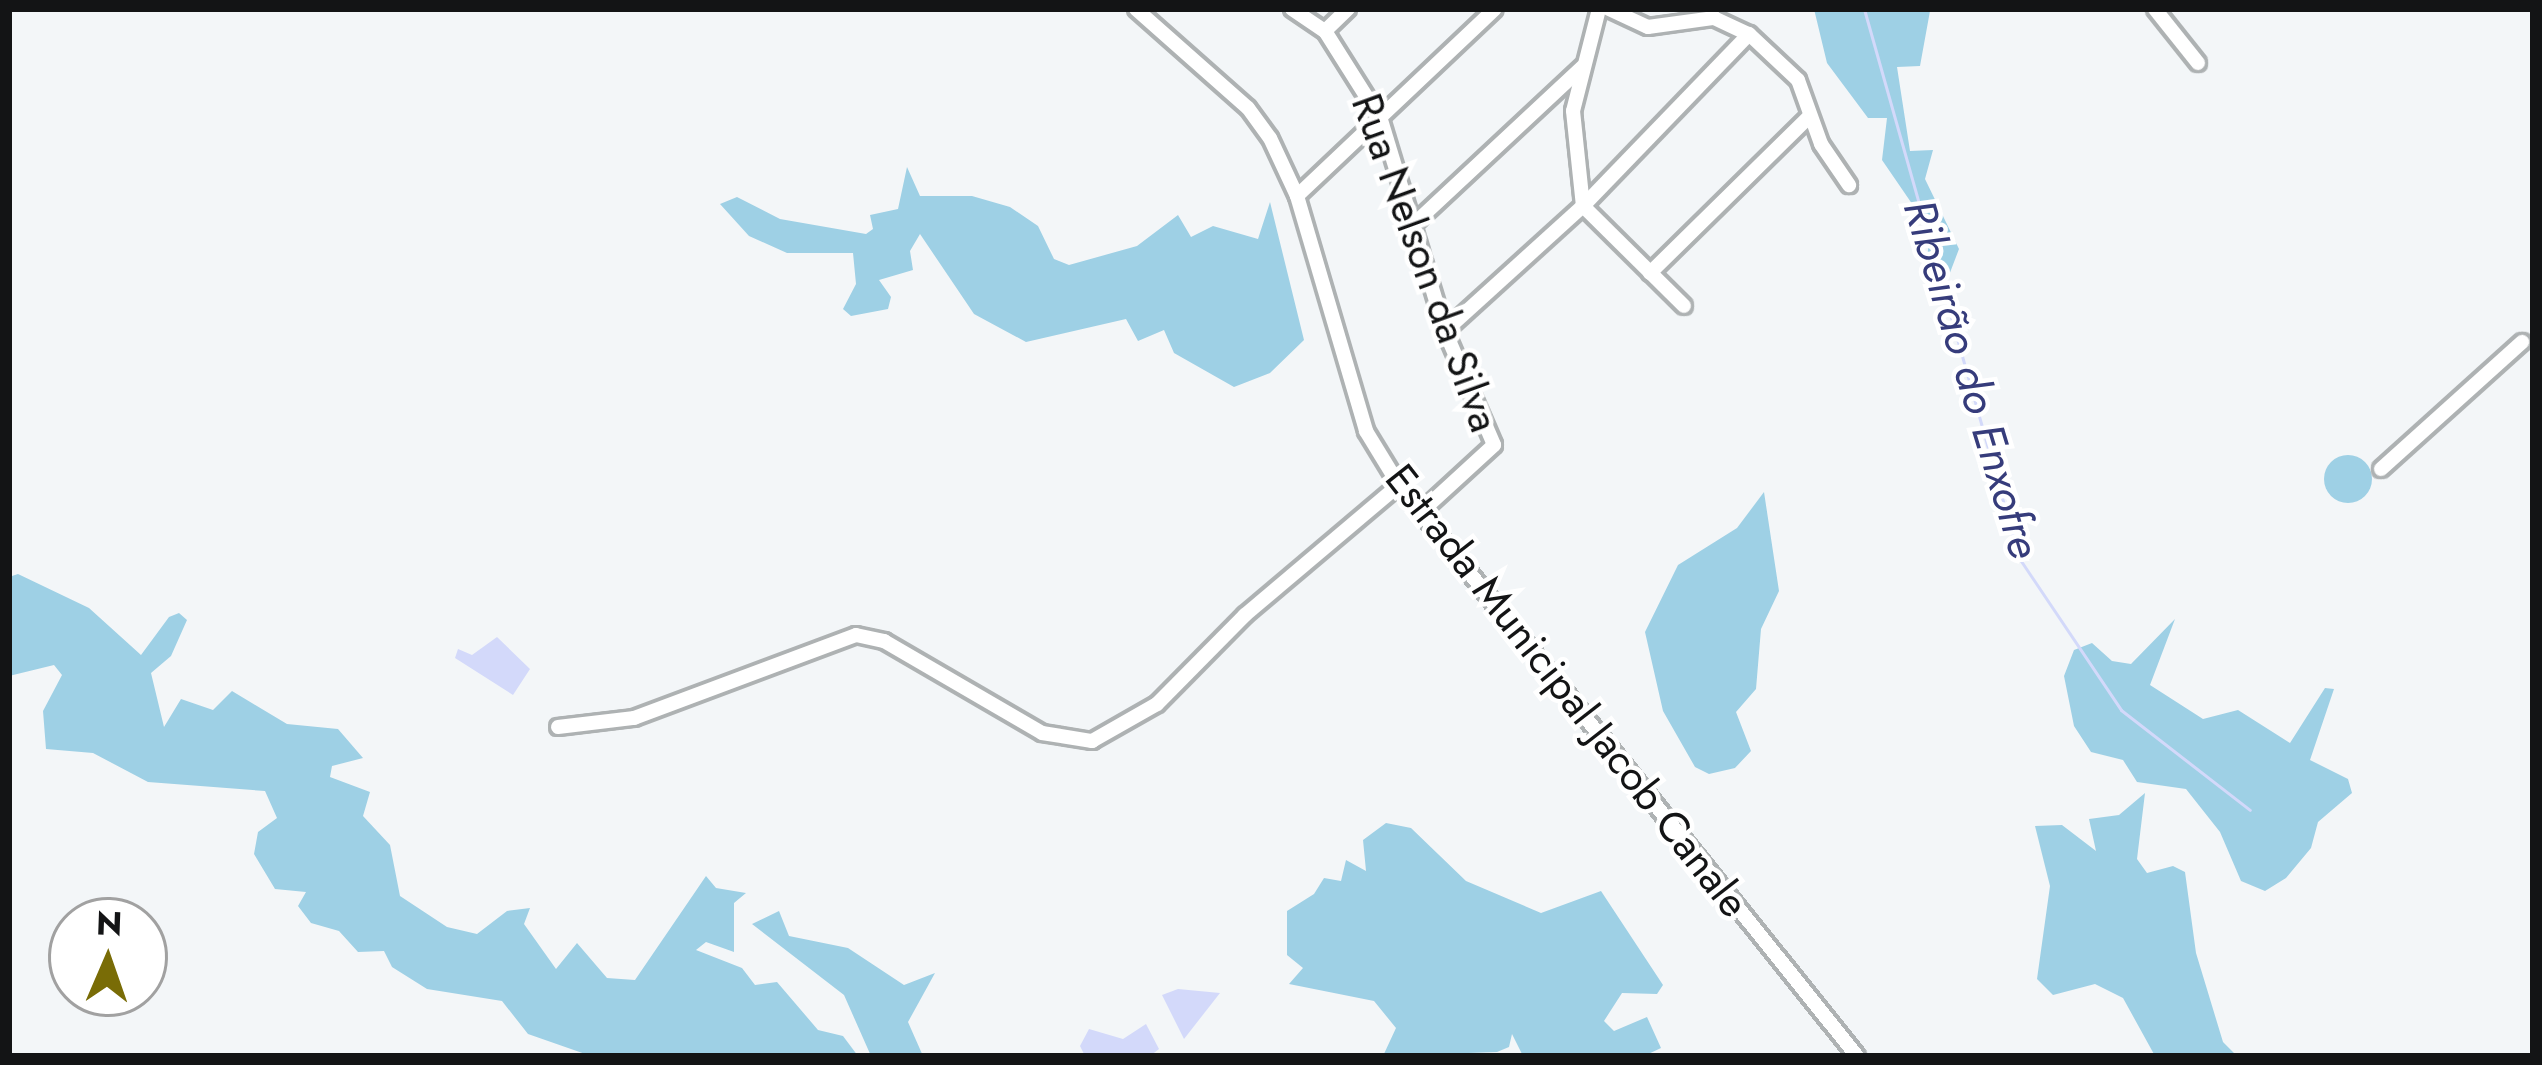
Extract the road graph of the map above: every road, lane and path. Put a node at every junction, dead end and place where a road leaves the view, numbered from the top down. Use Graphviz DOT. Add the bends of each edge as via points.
graph roads {
  1 [pos="1136,9"];
  2 [pos="1292,9"];
  3 [pos="1348,9"];
  4 [pos="1495,9"];
  5 [pos="1599,9"];
  6 [pos="1609,9"];
  7 [pos="2155,9"];
  8 [pos="1325,32"];
  9 [pos="1749,34"];
  10 [pos="2198,63"];
  11 [pos="1582,67"];
  12 [pos="1548,102"];
  13 [pos="1574,111"];
  14 [pos="1810,116"];
  15 [pos="1381,120"];
  16 [pos="1849,185"];
  17 [pos="1297,196"];
  18 [pos="1583,206"];
  19 [pos="1415,224"];
  20 [pos="1650,273"];
  21 [pos="1684,306"];
  22 [pos="1445,331"];
  23 [pos="2522,342"];
  24 [pos="2381,469"];
  25 [pos="1399,485"];
  26 [pos="1421,512"];
  27 [pos="558,727"];
  28 [pos="1857,1056"];
  1 -- 17 [label="street, Estrada Municipal Jacob Canale" via="1248,108"];
  2 -- 8 [label="street, Rua Nelson da Silva"];
  3 -- 8 [label="street"];
  4 -- 15 [label="street"];
  5 -- 11 [label="street"];
  6 -- 9 [label="street" via="1648,27 1714,18"];
  7 -- 10 [label="street"];
  8 -- 15 [label="street, Rua Nelson da Silva"];
  9 -- 14 [label="street" via="1798,80"];
  9 -- 18 [label="street"];
  11 -- 12 [label="street"];
  11 -- 13 [label="street"];
  12 -- 13 [label="street"];
  12 -- 19 [label="street"];
  13 -- 18 [label="street"];
  14 -- 16 [label="street"];
  14 -- 20 [label="street"];
  15 -- 17 [label="street"];
  15 -- 19 [label="street, Rua Nelson da Silva"];
  17 -- 25 [label="street, Estrada Municipal Jacob Canale" via="1366,431"];
  18 -- 20 [label="street"];
  18 -- 22 [label="street"];
  19 -- 22 [label="street, Rua Nelson da Silva"];
  20 -- 21 [label="street"];
  22 -- 26 [label="street, Rua Nelson da Silva" via="1494,445"];
  23 -- 24 [label="street"];
  25 -- 26 [label="street, Estrada Municipal Jacob Canale"];
  25 -- 27 [label="street" via="1245,615 1156,704 1092,741 1042,733 884,641 856,635 634,718"];
  26 -- 28 [label="street, Estrada Municipal Jacob Canale"];
}
